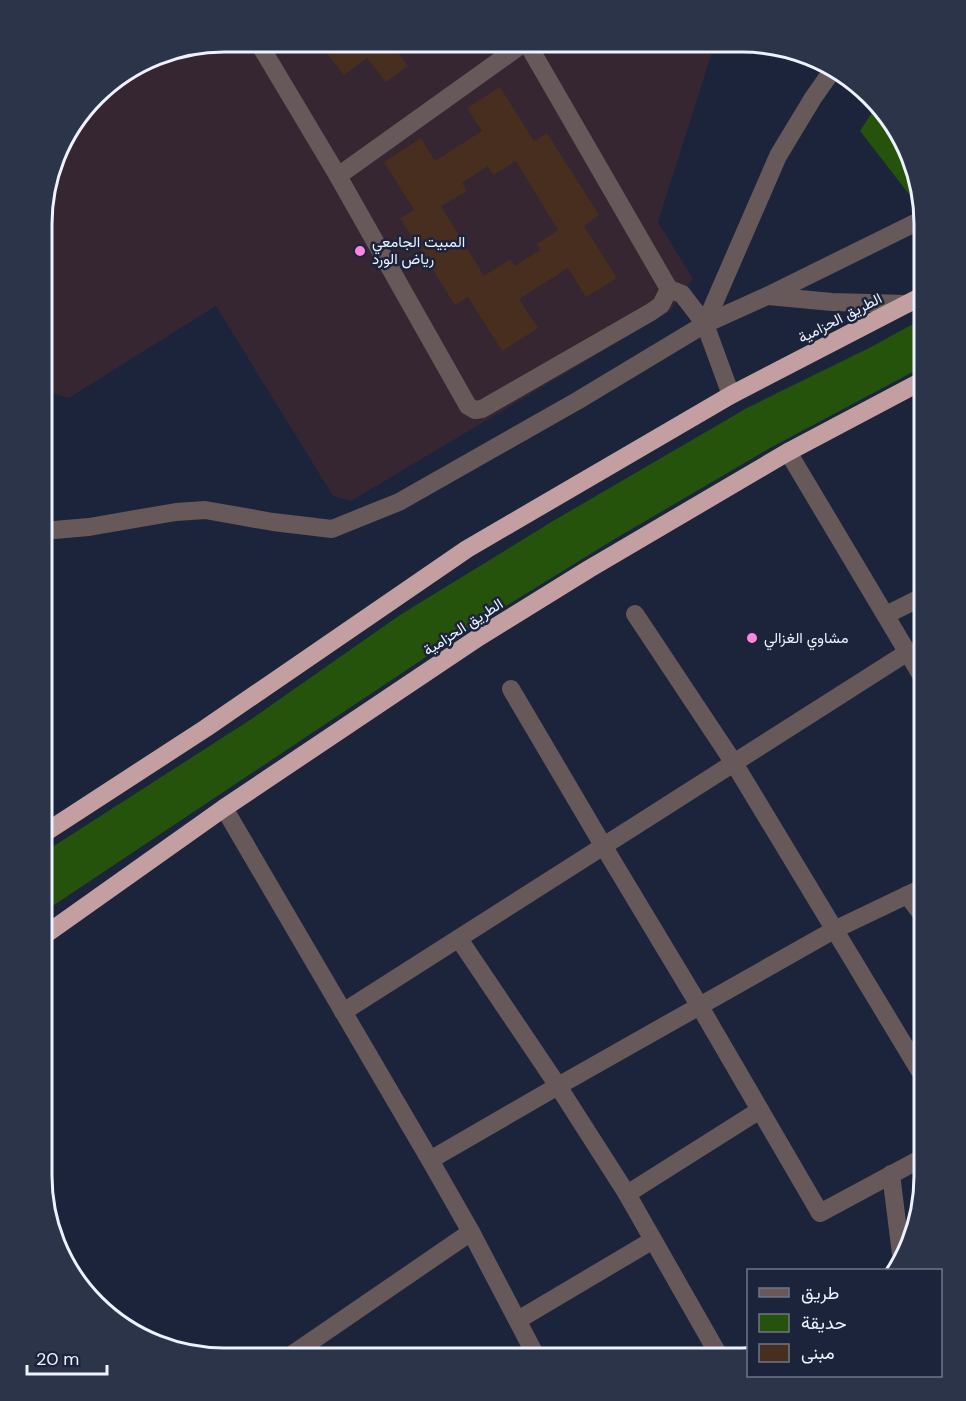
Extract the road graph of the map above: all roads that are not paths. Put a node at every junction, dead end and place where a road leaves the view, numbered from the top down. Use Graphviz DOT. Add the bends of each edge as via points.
graph roads {
  1 [pos="513,52"];
  2 [pos="531,52"];
  3 [pos="265,53"];
  4 [pos="828,77"];
  5 [pos="338,176"];
  6 [pos="914,224"];
  7 [pos="669,288"];
  8 [pos="767,296"];
  9 [pos="914,300"];
  10 [pos="907,304"];
  11 [pos="705,324"];
  12 [pos="914,385"];
  13 [pos="731,395"];
  14 [pos="788,452"];
  15 [pos="52,530"];
  16 [pos="914,601"];
  17 [pos="636,614"];
  18 [pos="886,615"];
  19 [pos="908,652"];
  20 [pos="914,662"];
  21 [pos="511,689"];
  22 [pos="734,764"];
  23 [pos="224,808"];
  24 [pos="52,828"];
  25 [pos="604,847"];
  26 [pos="913,892"];
  27 [pos="907,895"];
  28 [pos="913,903"];
  29 [pos="52,930"];
  30 [pos="834,930"];
  31 [pos="459,939"];
  32 [pos="699,1005"];
  33 [pos="343,1012"];
  34 [pos="913,1060"];
  35 [pos="558,1086"];
  36 [pos="760,1110"];
  37 [pos="430,1160"];
  38 [pos="913,1163"];
  39 [pos="891,1174"];
  40 [pos="627,1194"];
  41 [pos="471,1232"];
  42 [pos="653,1240"];
  43 [pos="900,1243"];
  44 [pos="518,1320"];
  45 [pos="302,1348"];
  46 [pos="532,1348"];
  47 [pos="715,1348"];
  1 -- 5 [label="street"];
  2 -- 7 [label="street"];
  3 -- 5 [label="street"];
  4 -- 11 [label="street" via="778,156"];
  5 -- 7 [label="street" via="468,406 475,410 483,409 651,312 661,304"];
  6 -- 8 [label="street"];
  7 -- 11 [label="street" via="682,294"];
  8 -- 10 [label="street"];
  8 -- 11 [label="street"];
  9 -- 10 [label="highway, الطريق الحزامية"];
  10 -- 13 [label="highway, الطريق الحزامية"];
  11 -- 13 [label="street"];
  11 -- 15 [label="street" via="399,502 332,529 205,510"];
  12 -- 14 [label="highway, الطريق الحزامية"];
  13 -- 24 [label="highway, الطريق الحزامية" via="467,549"];
  14 -- 18 [label="street"];
  14 -- 23 [label="highway, الطريق الحزامية" via="479,637"];
  16 -- 18 [label="street"];
  17 -- 22 [label="street"];
  18 -- 19 [label="street"];
  19 -- 20 [label="street"];
  19 -- 22 [label="street"];
  21 -- 25 [label="street"];
  22 -- 25 [label="street"];
  22 -- 30 [label="street"];
  23 -- 29 [label="highway, الطريق الحزامية"];
  23 -- 33 [label="street"];
  25 -- 31 [label="street"];
  25 -- 32 [label="street"];
  26 -- 27 [label="street"];
  27 -- 28 [label="street"];
  27 -- 30 [label="street"];
  30 -- 32 [label="street"];
  30 -- 34 [label="street"];
  31 -- 33 [label="street"];
  31 -- 35 [label="street"];
  32 -- 35 [label="street"];
  32 -- 36 [label="street"];
  33 -- 37 [label="street"];
  35 -- 37 [label="street"];
  35 -- 40 [label="street"];
  36 -- 39 [label="street" via="820,1213"];
  36 -- 40 [label="street"];
  37 -- 41 [label="street"];
  38 -- 39 [label="street"];
  39 -- 43 [label="street"];
  40 -- 42 [label="street"];
  41 -- 44 [label="street"];
  41 -- 45 [label="street"];
  42 -- 44 [label="street"];
  42 -- 47 [label="street"];
  44 -- 46 [label="street"];
}
